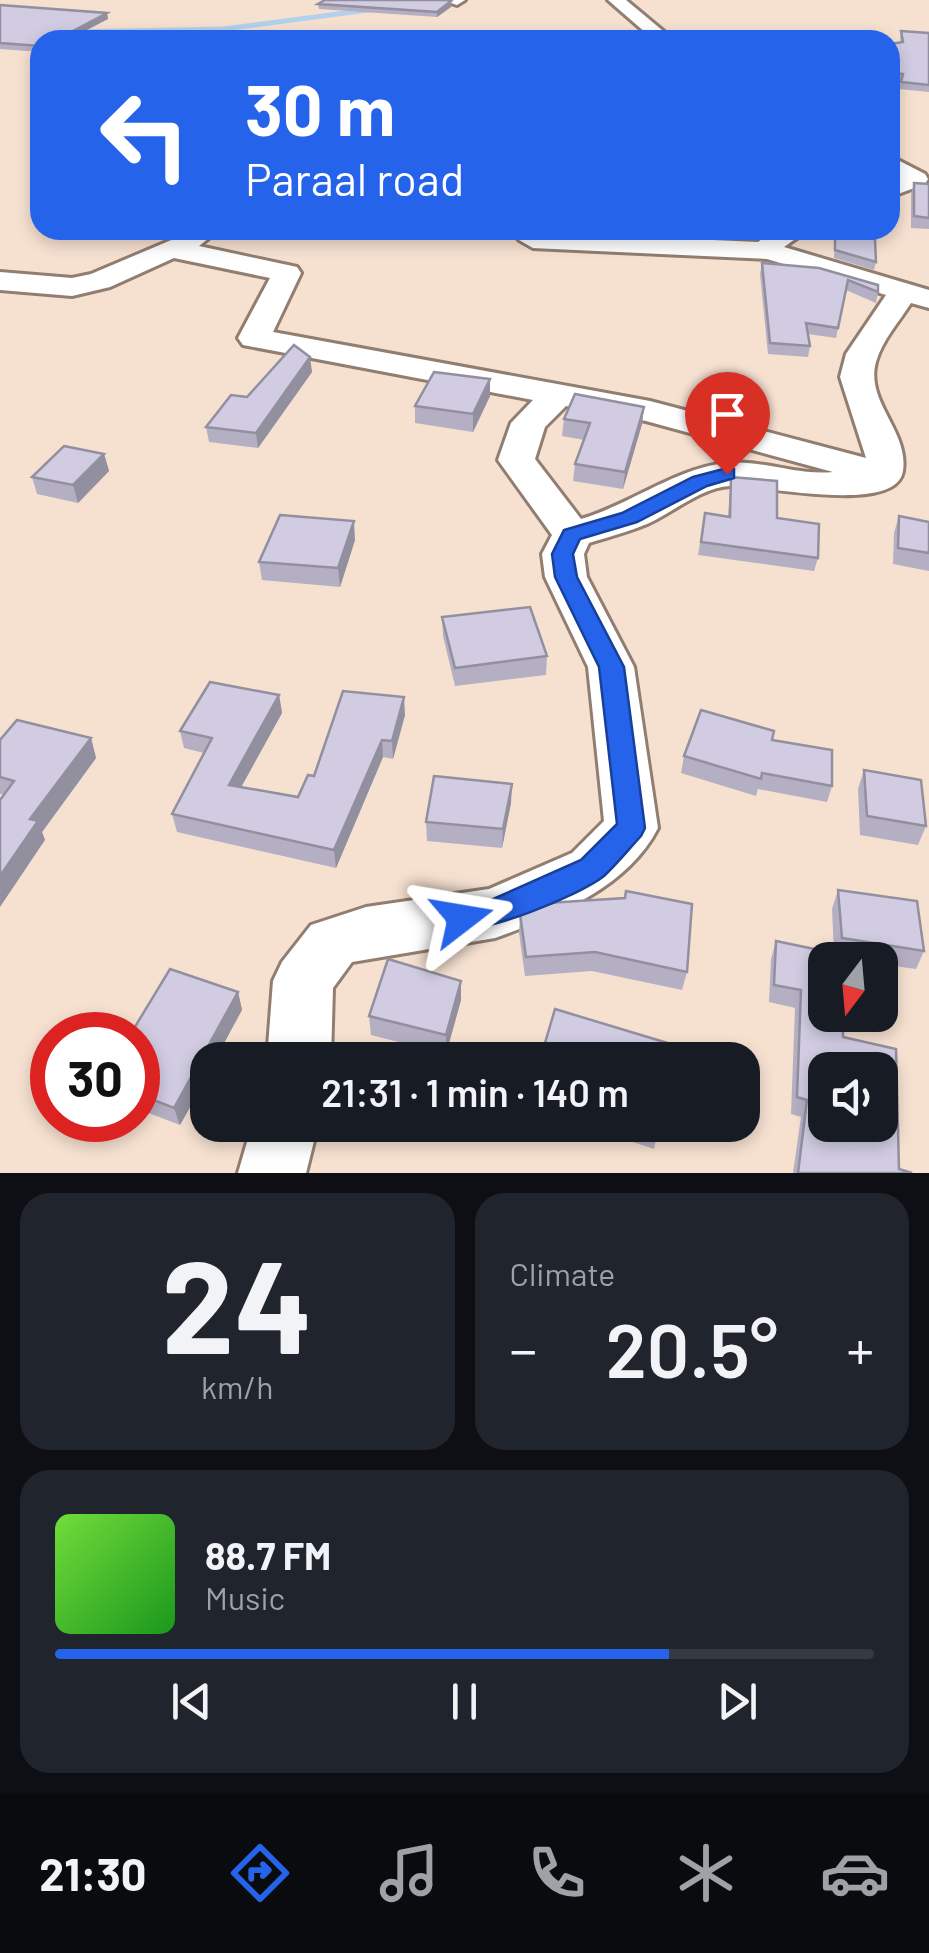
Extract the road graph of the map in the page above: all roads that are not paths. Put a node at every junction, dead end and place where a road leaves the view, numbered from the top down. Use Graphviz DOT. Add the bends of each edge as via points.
graph roads {
  1 [pos="616,0"];
  2 [pos="653,30"];
  3 [pos="900,169"];
  4 [pos="900,186"];
  5 [pos="192,240"];
  6 [pos="787,240"];
  7 [pos="172,249"];
  8 [pos="0,281"];
  9 [pos="915,296"];
  10 [pos="559,394"];
  11 [pos="884,476"];
  12 [pos="572,535"];
  13 [pos="300,1042"];
  14 [pos="280,1142"];
  15 [pos="272,1173"];
  1 -- 2 [label="street"];
  3 -- 4 [label="street" via="916,179"];
  5 -- 7 [label="street"];
  6 -- 9 [label="street"];
  7 -- 8 [label="street" via="72,287"];
  7 -- 10 [label="street" via="286,274 254,338"];
  9 -- 11 [label="street" via="879,325 856,374 882,437"];
  10 -- 11 [label="street" via="650,411"];
  10 -- 12 [label="street" via="528,423 516,460"];
  11 -- 12 [label="street" via="820,484 727,474 630,518"];
  12 -- 13 [label="street" via="562,554 566,577 611,667 631,828 591,869 494,913 332,943 303,981"];
  14 -- 15 [label="street"];
}
